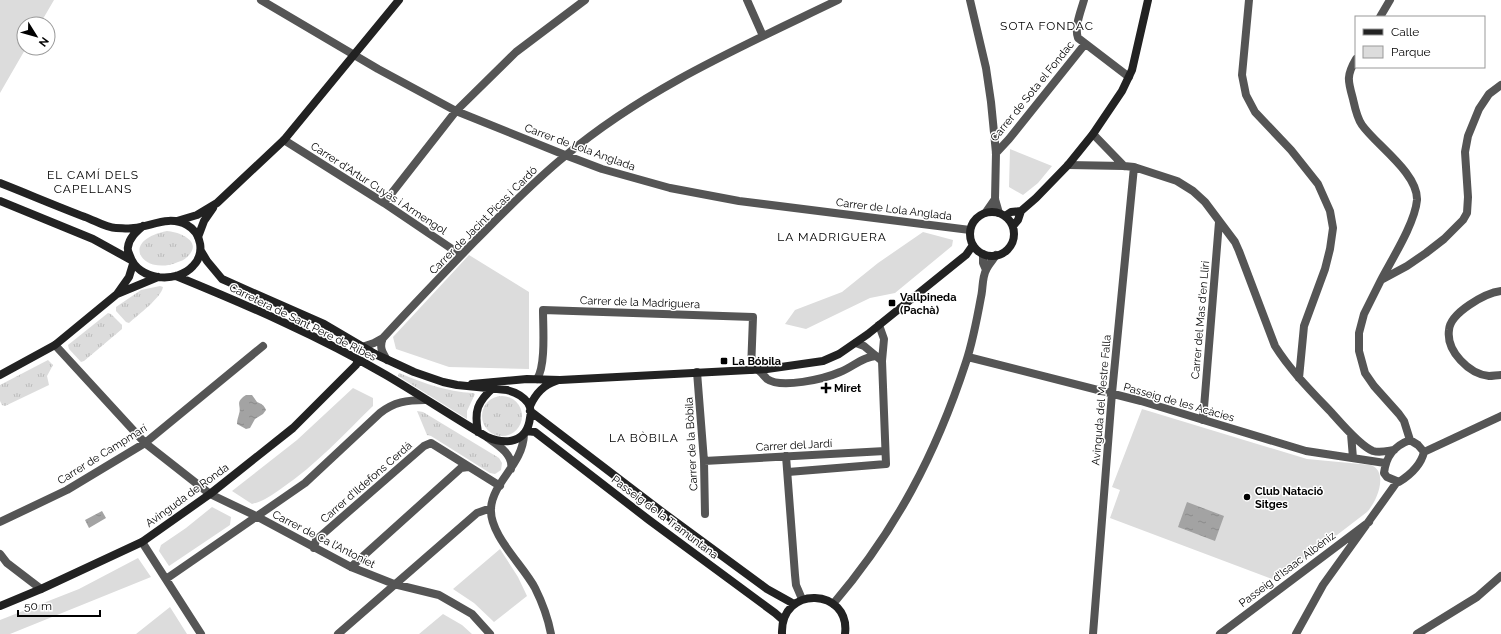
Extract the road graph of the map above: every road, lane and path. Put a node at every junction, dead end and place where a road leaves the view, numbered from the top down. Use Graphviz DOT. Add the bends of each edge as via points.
graph roads {
  1 [pos="260,0"];
  2 [pos="399,0"];
  3 [pos="585,0"];
  4 [pos="746,0"];
  5 [pos="838,0"];
  6 [pos="970,0"];
  7 [pos="1084,0"];
  8 [pos="1148,0"];
  9 [pos="1248,0"];
  10 [pos="1390,0"];
  11 [pos="1381,16"];
  12 [pos="763,36"];
  13 [pos="1085,44"];
  14 [pos="354,55"];
  15 [pos="1355,61"];
  16 [pos="1129,78"];
  17 [pos="1501,85"];
  18 [pos="456,111"];
  19 [pos="1093,134"];
  20 [pos="284,140"];
  21 [pos="996,153"];
  22 [pos="565,156"];
  23 [pos="1068,165"];
  24 [pos="1124,166"];
  25 [pos="1134,167"];
  26 [pos="0,183"];
  27 [pos="995,198"];
  28 [pos="0,201"];
  29 [pos="217,202"];
  30 [pos="384,203"];
  31 [pos="1021,211"];
  32 [pos="986,212"];
  33 [pos="1002,214"];
  34 [pos="177,221"];
  35 [pos="1219,222"];
  36 [pos="143,226"];
  37 [pos="1013,226"];
  38 [pos="970,230"];
  39 [pos="198,237"];
  40 [pos="973,245"];
  41 [pos="201,251"];
  42 [pos="981,252"];
  43 [pos="461,255"];
  44 [pos="966,255"];
  45 [pos="996,255"];
  46 [pos="132,262"];
  47 [pos="986,270"];
  48 [pos="176,276"];
  49 [pos="159,277"];
  50 [pos="1381,280"];
  51 [pos="1501,291"];
  52 [pos="117,294"];
  53 [pos="879,325"];
  54 [pos="383,338"];
  55 [pos="856,342"];
  56 [pos="55,345"];
  57 [pos="263,346"];
  58 [pos="362,347"];
  59 [pos="968,357"];
  60 [pos="879,359"];
  61 [pos="358,360"];
  62 [pos="387,360"];
  63 [pos="755,370"];
  64 [pos="697,372"];
  65 [pos="0,375"];
  66 [pos="1501,375"];
  67 [pos="1299,378"];
  68 [pos="537,379"];
  69 [pos="560,380"];
  70 [pos="502,381"];
  71 [pos="457,385"];
  72 [pos="492,389"];
  73 [pos="1112,393"];
  74 [pos="425,400"];
  75 [pos="530,409"];
  76 [pos="1501,416"];
  77 [pos="1203,420"];
  78 [pos="478,432"];
  79 [pos="528,432"];
  80 [pos="1351,434"];
  81 [pos="487,437"];
  82 [pos="1410,440"];
  83 [pos="145,443"];
  84 [pos="1394,450"];
  85 [pos="885,451"];
  86 [pos="1424,452"];
  87 [pos="786,456"];
  88 [pos="1352,458"];
  89 [pos="704,461"];
  90 [pos="1385,463"];
  91 [pos="468,467"];
  92 [pos="511,469"];
  93 [pos="788,472"];
  94 [pos="1397,482"];
  95 [pos="500,486"];
  96 [pos="210,494"];
  97 [pos="491,508"];
  98 [pos="705,514"];
  99 [pos="256,516"];
  100 [pos="0,522"];
  101 [pos="1369,522"];
  102 [pos="142,542"];
  103 [pos="314,548"];
  104 [pos="0,554"];
  105 [pos="351,567"];
  106 [pos="1501,576"];
  107 [pos="166,579"];
  108 [pos="394,584"];
  109 [pos="42,589"];
  110 [pos="802,599"];
  111 [pos="794,604"];
  112 [pos="834,604"];
  113 [pos="0,606"];
  114 [pos="783,620"];
  115 [pos="201,634"];
  116 [pos="338,634"];
  117 [pos="490,634"];
  118 [pos="551,634"];
  119 [pos="782,634"];
  120 [pos="845,634"];
  121 [pos="1093,634"];
  122 [pos="1220,634"];
  123 [pos="1296,634"];
  124 [pos="1417,634"];
  1 -- 14 [label="street, Carrer de Lola Anglada"];
  2 -- 14 [label="street"];
  3 -- 18 [label="street" via="516,52"];
  4 -- 12 [label="street"];
  5 -- 12 [label="street, Carrer de Jacint Picas i Cardó"];
  6 -- 21 [label="street" via="986,68"];
  7 -- 13 [label="street, Carrer de Sota el Fondac" via="1077,24 1077,36"];
  8 -- 16 [label="street"];
  9 -- 67 [label="street" via="1242,75 1246,95 1255,112 1291,150 1318,184 1330,211 1333,228 1325,269 1304,326"];
  10 -- 11 [label="street"];
  12 -- 22 [label="street, Carrer de Jacint Picas i Cardó" via="657,91"];
  13 -- 16 [label="street, Carrer de Sota el Fondac"];
  13 -- 21 [label="street, Carrer de Sota el Fondac"];
  14 -- 18 [label="street, Carrer de Lola Anglada"];
  14 -- 20 [label="street"];
  15 -- 50 [label="street" via="1349,72 1350,87 1361,124 1404,170 1417,198 1415,212"];
  16 -- 19 [label="street"];
  17 -- 50 [label="street" via="1490,94 1479,109 1468,136 1465,152 1468,197 1467,213 1463,220 1426,253"];
  18 -- 22 [label="street, Carrer de Lola Anglada"];
  18 -- 30 [label="street"];
  19 -- 23 [label="street"];
  19 -- 24 [label="street"];
  20 -- 29 [label="street"];
  20 -- 30 [label="street, Carrer d'Artur Cuyàs i Armengol"];
  21 -- 27 [label="street"];
  22 -- 38 [label="street, Carrer de Lola Anglada" via="602,169 702,195"];
  22 -- 43 [label="street, Carrer de Jacint Picas i Cardó" via="513,202"];
  23 -- 24 [label="street"];
  23 -- 31 [label="street"];
  24 -- 25 [label="street"];
  25 -- 35 [label="street" via="1177,181 1193,191 1205,202"];
  25 -- 73 [label="street, Avinguda del Mestre Falla"];
  26 -- 36 [label="street" via="113,228"];
  27 -- 32 [label="street"];
  27 -- 33 [label="street"];
  28 -- 46 [label="street" via="93,239"];
  29 -- 34 [label="street" via="197,215"];
  29 -- 39 [label="street" via="204,221"];
  30 -- 43 [label="street, Carrer d'Artur Cuyàs i Armengol"];
  31 -- 33 [label="street"];
  31 -- 37 [label="street"];
  32 -- 33 [label="street"];
  32 -- 38 [label="street" via="975,220"];
  33 -- 37 [label="street"];
  34 -- 36 [label="street"];
  34 -- 39 [label="street" via="188,225"];
  35 -- 67 [label="street" via="1240,251 1275,346"];
  35 -- 77 [label="street, Carrer del Mas d'en Lliri"];
  36 -- 46 [label="street" via="131,239 127,249"];
  37 -- 45 [label="street" via="1014,234 1009,248"];
  38 -- 40 [label="street"];
  39 -- 41 [label="street"];
  40 -- 42 [label="street"];
  40 -- 44 [label="street, Carretera de Sant Pere de Ribes"];
  41 -- 48 [label="street" via="194,266"];
  41 -- 58 [label="street, Carretera de Sant Pere de Ribes" via="222,279 324,324"];
  42 -- 44 [label="street, Carretera de Sant Pere de Ribes"];
  42 -- 45 [label="street"];
  42 -- 47 [label="street"];
  43 -- 54 [label="street, Carrer de Jacint Picas i Cardó"];
  44 -- 53 [label="street, Carretera de Sant Pere de Ribes"];
  45 -- 47 [label="street"];
  46 -- 49 [label="street" via="141,271"];
  46 -- 52 [label="street" via="129,277"];
  47 -- 59 [label="street"];
  48 -- 49 [label="street"];
  48 -- 61 [label="street, Carretera de Sant Pere de Ribes" via="244,304"];
  49 -- 52 [label="street"];
  50 -- 82 [label="street" via="1364,314 1359,334 1359,351 1365,372 1399,414"];
  51 -- 66 [label="street" via="1481,298 1461,311 1448,330 1450,342 1465,364 1476,372 1488,376"];
  52 -- 56 [label="street"];
  53 -- 55 [label="street, Carretera de Sant Pere de Ribes"];
  53 -- 60 [label="street" via="884,339"];
  54 -- 58 [label="street, Carrer de Jacint Picas i Cardó"];
  54 -- 62 [label="street" via="380,344"];
  55 -- 60 [label="street"];
  55 -- 63 [label="street, Carretera de Sant Pere de Ribes" via="823,361"];
  56 -- 65 [label="street"];
  56 -- 83 [label="street, Carrer de Ca l'Antoniet"];
  57 -- 83 [label="street, Carrer de Campmarí"];
  58 -- 62 [label="street, Carretera de Sant Pere de Ribes"];
  59 -- 73 [label="street, Passeig de les Acàcies"];
  59 -- 112 [label="street" via="938,438 908,498 870,558"];
  60 -- 63 [label="street" via="864,359 841,372 811,380 781,383 767,379"];
  60 -- 85 [label="street"];
  61 -- 74 [label="street, Carretera de Sant Pere de Ribes"];
  61 -- 96 [label="street, Avinguda de Ronda" via="356,365 293,428"];
  62 -- 71 [label="street, Carretera de Sant Pere de Ribes" via="426,377"];
  63 -- 64 [label="street, Carretera de Sant Pere de Ribes"];
  63 -- 68 [label="street, Carrer de la Madriguera" via="753,317 543,310 541,370"];
  64 -- 69 [label="street, Carretera de Sant Pere de Ribes"];
  64 -- 89 [label="street, Carrer de la Bòbila"];
  67 -- 80 [label="street"];
  68 -- 69 [label="street, Carretera de Sant Pere de Ribes"];
  68 -- 70 [label="street, Carretera de Sant Pere de Ribes"];
  69 -- 75 [label="street, Carretera de Sant Pere de Ribes" via="544,387"];
  70 -- 71 [label="street, Carretera de Sant Pere de Ribes"];
  70 -- 72 [label="street"];
  71 -- 72 [label="street, Carretera de Sant Pere de Ribes"];
  72 -- 75 [label="street" via="514,392 524,399"];
  72 -- 78 [label="street" via="477,408"];
  73 -- 77 [label="street, Passeig de les Acàcies"];
  73 -- 121 [label="street, Avinguda del Mestre Falla"];
  74 -- 78 [label="street, Carretera de Sant Pere de Ribes"];
  74 -- 99 [label="street" via="398,402 389,406 305,483"];
  75 -- 79 [label="street"];
  75 -- 111 [label="street, Passeig de la Tramuntana" via="558,434 665,514 767,589"];
  76 -- 86 [label="street"];
  77 -- 88 [label="street, Passeig de les Acàcies" via="1306,452"];
  78 -- 81 [label="street"];
  79 -- 81 [label="street" via="511,441"];
  79 -- 92 [label="street"];
  79 -- 114 [label="street, Passeig de la Tramuntana"];
  80 -- 84 [label="street" via="1372,450"];
  80 -- 88 [label="street"];
  81 -- 92 [label="street" via="506,453 511,462"];
  82 -- 84 [label="street"];
  82 -- 86 [label="street"];
  83 -- 96 [label="street, Carrer de Ca l'Antoniet"];
  83 -- 100 [label="street, Carrer de Campmarí" via="66,490"];
  84 -- 90 [label="street"];
  85 -- 87 [label="street, Carrer del Jardí"];
  85 -- 93 [label="street" via="886,464"];
  86 -- 94 [label="street" via="1417,466 1407,477"];
  87 -- 89 [label="street, Carrer del Jardí"];
  87 -- 93 [label="street"];
  88 -- 90 [label="street, Passeig de les Acàcies"];
  89 -- 98 [label="street, Carrer de la Bòbila"];
  90 -- 94 [label="street" via="1384,473 1387,478"];
  91 -- 95 [label="street, Carrer d'Ildefons Cerdá"];
  91 -- 103 [label="street, Carrer d'Ildefons Cerdá" via="431,443 424,446 316,540"];
  91 -- 105 [label="street" via="461,468"];
  92 -- 95 [label="street"];
  93 -- 110 [label="street" via="796,585"];
  94 -- 101 [label="street"];
  95 -- 97 [label="street"];
  96 -- 99 [label="street, Carrer de Ca l'Antoniet"];
  96 -- 102 [label="street, Avinguda de Ronda"];
  97 -- 108 [label="street" via="477,513"];
  97 -- 118 [label="street" via="492,522 499,536 535,588"];
  99 -- 103 [label="street, Carrer de Ca l'Antoniet"];
  99 -- 107 [label="street"];
  101 -- 122 [label="street, Passeig d'Isaac Albéniz"];
  101 -- 123 [label="street" via="1323,585"];
  102 -- 107 [label="street"];
  102 -- 109 [label="street, Avinguda de Ronda"];
  103 -- 105 [label="street, Carrer de Ca l'Antoniet"];
  104 -- 109 [label="street"];
  105 -- 108 [label="street, Carrer de Ca l'Antoniet"];
  106 -- 124 [label="street" via="1477,597"];
  107 -- 115 [label="street"];
  108 -- 116 [label="street"];
  108 -- 117 [label="street, Carrer de Ca l'Antoniet" via="439,595 472,614"];
  109 -- 113 [label="street, Avinguda de Ronda"];
  110 -- 111 [label="street"];
  110 -- 112 [label="street" via="815,597"];
  111 -- 114 [label="street"];
  112 -- 120 [label="street" via="844,621"];
  114 -- 119 [label="street"];
}
